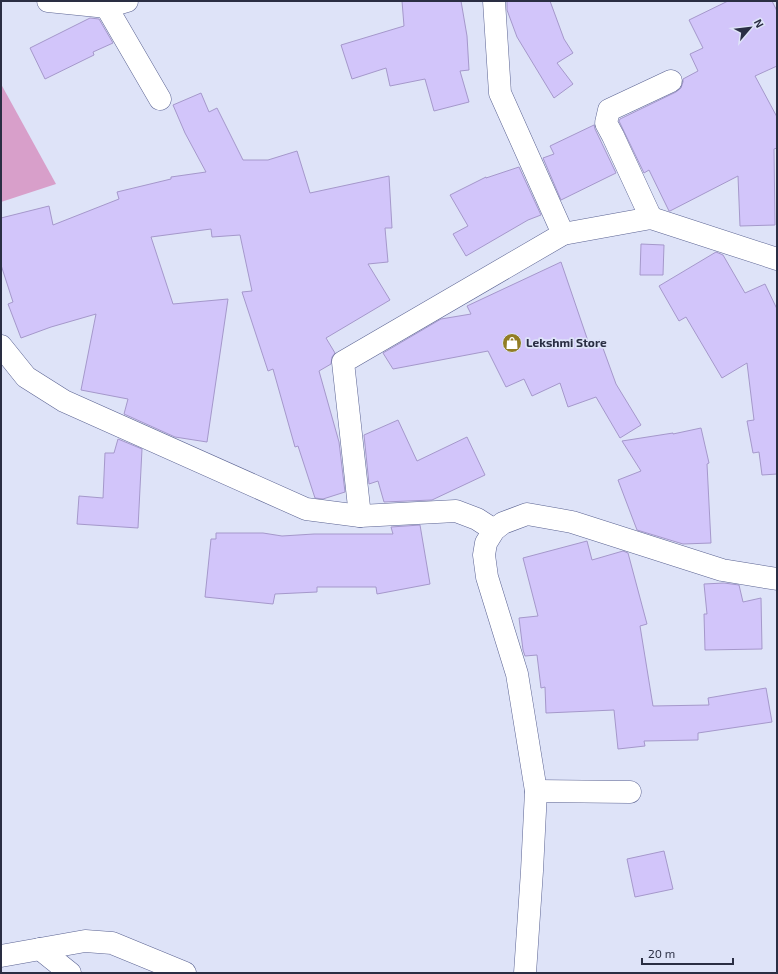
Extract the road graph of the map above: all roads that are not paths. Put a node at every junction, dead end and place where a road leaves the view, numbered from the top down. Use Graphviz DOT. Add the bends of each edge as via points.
graph roads {
  1 [pos="48,1"];
  2 [pos="494,1"];
  3 [pos="112,3"];
  4 [pos="671,81"];
  5 [pos="160,99"];
  6 [pos="651,218"];
  7 [pos="563,234"];
  8 [pos="777,259"];
  9 [pos="1,346"];
  10 [pos="360,516"];
  11 [pos="494,530"];
  12 [pos="777,579"];
  13 [pos="536,791"];
  14 [pos="630,792"];
  15 [pos="40,949"];
  16 [pos="1,956"];
  17 [pos="70,973"];
  18 [pos="184,973"];
  19 [pos="526,973"];
  1 -- 3 [label="street"];
  2 -- 7 [label="street" via="500,93"];
  3 -- 5 [label="street"];
  4 -- 6 [label="street" via="609,110 606,123"];
  6 -- 7 [label="street"];
  6 -- 8 [label="street"];
  7 -- 10 [label="street" via="343,362"];
  9 -- 10 [label="street" via="26,377 64,401 306,509"];
  10 -- 11 [label="street" via="456,511 477,519"];
  11 -- 12 [label="street" via="503,523 527,514 572,522 722,570"];
  11 -- 13 [label="street" via="486,543 484,555 487,577 517,674"];
  13 -- 14 [label="street"];
  13 -- 19 [label="street"];
  15 -- 16 [label="street"];
  15 -- 17 [label="street"];
  15 -- 18 [label="street" via="85,941 112,943"];
}
